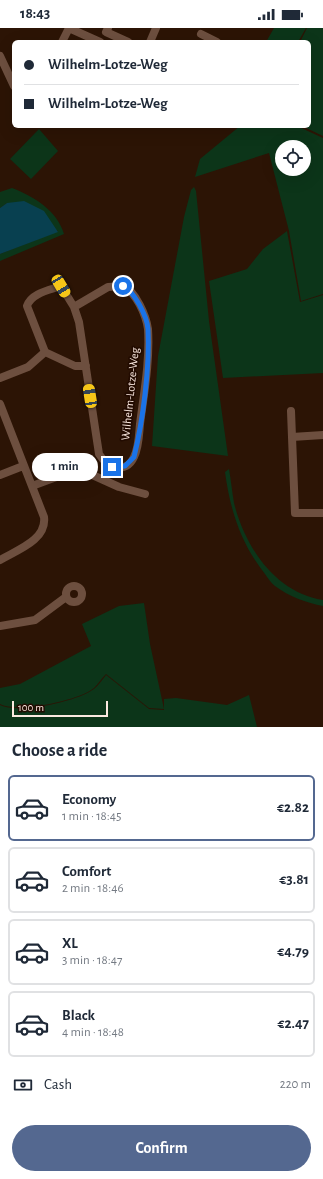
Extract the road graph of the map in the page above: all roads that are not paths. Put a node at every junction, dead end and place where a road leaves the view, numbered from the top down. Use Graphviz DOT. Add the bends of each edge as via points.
graph roads {
  1 [pos="69,28"];
  2 [pos="156,28"];
  3 [pos="107,30"];
  4 [pos="201,34"];
  5 [pos="63,40"];
  6 [pos="96,40"];
  7 [pos="102,40"];
  8 [pos="117,40"];
  9 [pos="151,40"];
  10 [pos="209,40"];
  11 [pos="0,56"];
  12 [pos="12,82"];
  13 [pos="74,307"];
  14 [pos="45,352"];
  15 [pos="86,366"];
  16 [pos="0,378"];
  17 [pos="0,404"];
  18 [pos="291,411"];
  19 [pos="323,435"];
  20 [pos="292,437"];
  21 [pos="23,466"];
  22 [pos="0,475"];
  23 [pos="32,486"];
  24 [pos="145,494"];
  25 [pos="323,513"];
  26 [pos="0,560"];
  27 [pos="66,597"];
  28 [pos="0,626"];
  1 -- 5 [label="street"];
  1 -- 6 [label="street"];
  2 -- 9 [label="street"];
  3 -- 7 [label="street"];
  3 -- 8 [label="street"];
  4 -- 10 [label="street"];
  11 -- 12 [label="street"];
  13 -- 14 [label="street, Wilhelm-Lotze-Weg" via="61,286 42,292 28,301 28,311"];
  13 -- 15 [label="street, Wilhelm-Lotze-Weg"];
  13 -- 15 [label="street, Wilhelm-Lotze-Weg" via="108,287 123,286 132,292 148,328 147,367 138,443 134,457 125,466 112,467 99,454"];
  14 -- 15 [label="street" via="75,366"];
  14 -- 16 [label="street" via="28,367"];
  17 -- 21 [label="street"];
  18 -- 20 [label="street"];
  19 -- 20 [label="street"];
  20 -- 25 [label="street" via="295,513"];
  21 -- 22 [label="street"];
  21 -- 23 [label="street"];
  23 -- 24 [label="street" via="70,472 80,471 119,487"];
  23 -- 26 [label="street" via="44,517 43,531 29,544"];
  27 -- 28 [label="street" via="35,620"];
}
